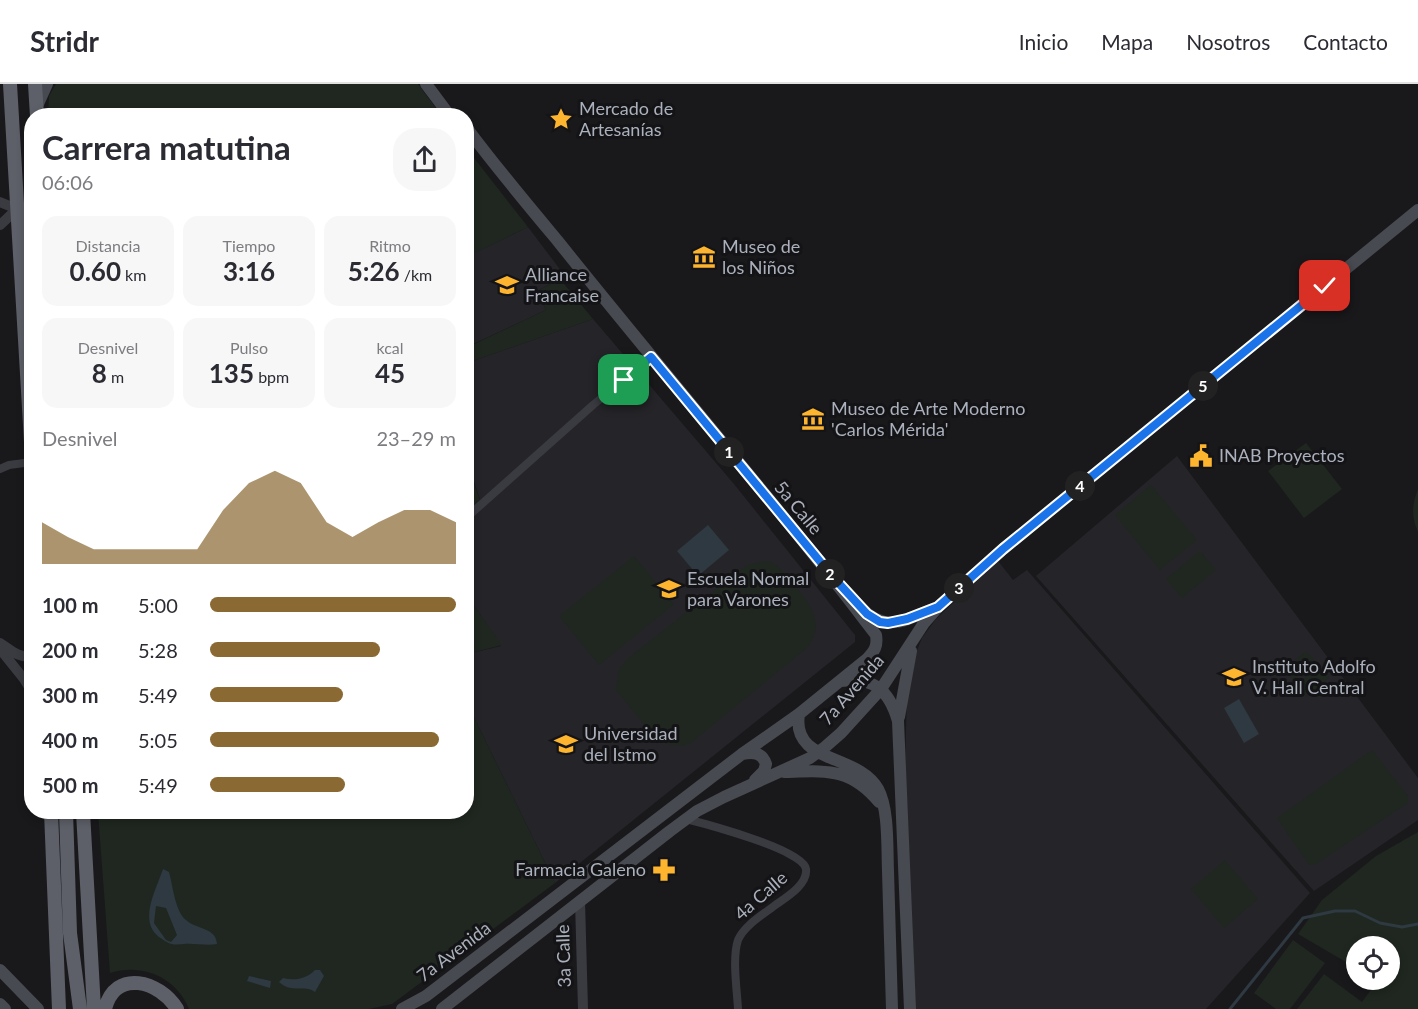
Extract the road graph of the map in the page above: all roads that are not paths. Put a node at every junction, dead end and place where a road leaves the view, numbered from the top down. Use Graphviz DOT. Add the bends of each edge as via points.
graph roads {
  1 [pos="10,84"];
  2 [pos="35,84"];
  3 [pos="47,84"];
  4 [pos="426,84"];
  5 [pos="436,84"];
  6 [pos="37,108"];
  7 [pos="38,108"];
  8 [pos="444,108"];
  9 [pos="452,108"];
  10 [pos="474,138"];
  11 [pos="474,144"];
  12 [pos="491,160"];
  13 [pos="0,202"];
  14 [pos="17,209"];
  15 [pos="1418,210"];
  16 [pos="0,225"];
  17 [pos="24,326"];
  18 [pos="651,357"];
  19 [pos="24,462"];
  20 [pos="0,469"];
  21 [pos="474,511"];
  22 [pos="832,576"];
  23 [pos="938,607"];
  24 [pos="914,641"];
  25 [pos="0,643"];
  26 [pos="0,649"];
  27 [pos="24,657"];
  28 [pos="24,679"];
  29 [pos="841,681"];
  30 [pos="881,689"];
  31 [pos="799,714"];
  32 [pos="898,721"];
  33 [pos="819,752"];
  34 [pos="741,754"];
  35 [pos="775,773"];
  36 [pos="752,783"];
  37 [pos="883,808"];
  38 [pos="51,819"];
  39 [pos="66,819"];
  40 [pos="83,819"];
  41 [pos="686,819"];
  42 [pos="580,901"];
  43 [pos="0,970"];
  44 [pos="0,1004"];
  45 [pos="5,1009"];
  46 [pos="38,1009"];
  47 [pos="59,1009"];
  48 [pos="80,1009"];
  49 [pos="94,1009"];
  50 [pos="105,1009"];
  51 [pos="177,1009"];
  52 [pos="402,1009"];
  53 [pos="442,1009"];
  54 [pos="582,1009"];
  55 [pos="738,1009"];
  56 [pos="892,1009"];
  57 [pos="910,1009"];
  1 -- 14 [label="highway"];
  2 -- 6 [label="highway"];
  3 -- 7 [label="main road"];
  4 -- 8 [label="main road"];
  5 -- 9 [label="main road"];
  10 -- 12 [label="main road, 5a Calle"];
  11 -- 12 [label="main road"];
  12 -- 18 [label="main road, 5a Calle"];
  13 -- 14 [label="street"];
  14 -- 16 [label="street"];
  14 -- 17 [label="highway"];
  15 -- 23 [label="main road, 7a Avenida" via="1009,544"];
  18 -- 21 [label="street"];
  18 -- 22 [label="main road, 5a Calle"];
  19 -- 20 [label="street"];
  22 -- 23 [label="main road" via="867,614 880,622 907,619"];
  22 -- 29 [label="main road, 5a Calle" via="876,635 877,643 875,651"];
  23 -- 24 [label="main road, 7a Avenida"];
  24 -- 30 [label="main road, 7a Avenida"];
  24 -- 32 [label="main road"];
  25 -- 27 [label="street"];
  26 -- 28 [label="street"];
  29 -- 30 [label="main road" via="862,680"];
  29 -- 31 [label="main road, 7a Avenida"];
  30 -- 32 [label="main road" via="893,703"];
  30 -- 33 [label="main road, 7a Avenida"];
  31 -- 33 [label="main road" via="800,736"];
  31 -- 34 [label="main road, 7a Avenida"];
  32 -- 57 [label="main road"];
  33 -- 35 [label="main road, 7a Avenida"];
  33 -- 37 [label="main road" via="868,775 879,790"];
  34 -- 36 [label="main road" via="759,754 766,764"];
  34 -- 52 [label="main road, 7a Avenida" via="426,996"];
  35 -- 36 [label="main road, 7a Avenida"];
  35 -- 37 [label="main road" via="842,774 858,781"];
  36 -- 41 [label="main road, 7a Avenida"];
  37 -- 56 [label="main road"];
  38 -- 47 [label="highway"];
  39 -- 48 [label="highway" via="70,933"];
  40 -- 49 [label="highway"];
  41 -- 42 [label="main road, 7a Avenida"];
  41 -- 55 [label="street, 4a Calle" via="792,854 806,869 804,880 793,892 738,939"];
  42 -- 53 [label="main road, 7a Avenida"];
  42 -- 54 [label="street, 3a Calle"];
  43 -- 46 [label="main road"];
  44 -- 45 [label="main road"];
  50 -- 51 [label="highway" via="113,993 134,982 158,988"];
}
